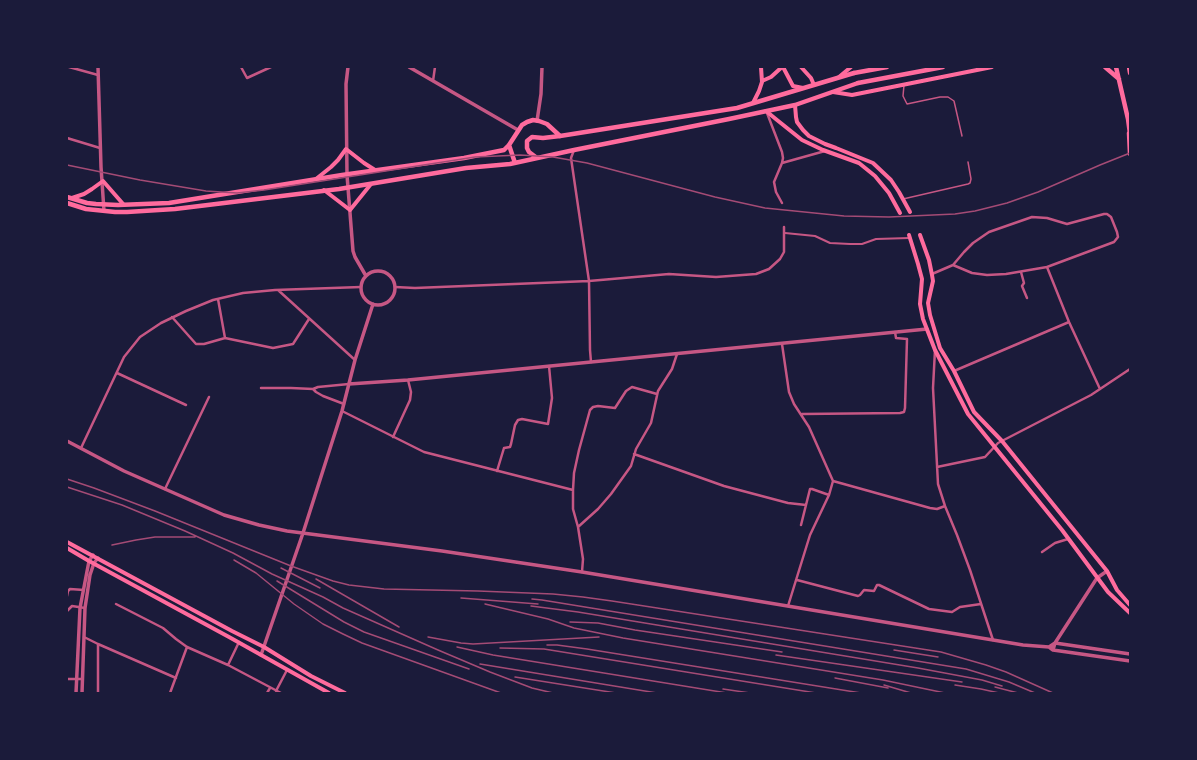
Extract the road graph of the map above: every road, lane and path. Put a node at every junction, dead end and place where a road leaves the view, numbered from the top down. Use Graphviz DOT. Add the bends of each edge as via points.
graph roads {
  1 [pos="69,67"];
  2 [pos="98,67"];
  3 [pos="241,67"];
  4 [pos="271,67"];
  5 [pos="348,67"];
  6 [pos="409,67"];
  7 [pos="435,67"];
  8 [pos="542,67"];
  9 [pos="761,67"];
  10 [pos="782,67"];
  11 [pos="801,67"];
  12 [pos="851,67"];
  13 [pos="887,67"];
  14 [pos="943,67"];
  15 [pos="992,67"];
  16 [pos="1105,67"];
  17 [pos="1116,67"];
  18 [pos="1128,67"];
  19 [pos="1130,73"];
  20 [pos="99,75"];
  21 [pos="839,78"];
  22 [pos="1119,79"];
  23 [pos="432,81"];
  24 [pos="762,81"];
  25 [pos="814,85"];
  26 [pos="904,85"];
  27 [pos="806,88"];
  28 [pos="833,92"];
  29 [pos="753,103"];
  30 [pos="796,105"];
  31 [pos="766,111"];
  32 [pos="538,120"];
  33 [pos="518,130"];
  34 [pos="1130,133"];
  35 [pos="560,136"];
  36 [pos="962,136"];
  37 [pos="67,138"];
  38 [pos="509,145"];
  39 [pos="101,148"];
  40 [pos="346,149"];
  41 [pos="574,150"];
  42 [pos="825,151"];
  43 [pos="1130,154"];
  44 [pos="464,158"];
  45 [pos="537,158"];
  46 [pos="968,162"];
  47 [pos="515,163"];
  48 [pos="782,163"];
  49 [pos="466,168"];
  50 [pos="376,170"];
  51 [pos="347,175"];
  52 [pos="314,180"];
  53 [pos="103,181"];
  54 [pos="370,184"];
  55 [pos="348,187"];
  56 [pos="324,190"];
  57 [pos="214,196"];
  58 [pos="69,198"];
  59 [pos="203,198"];
  60 [pos="903,199"];
  61 [pos="67,203"];
  62 [pos="782,203"];
  63 [pos="216,204"];
  64 [pos="104,205"];
  65 [pos="124,205"];
  66 [pos="204,206"];
  67 [pos="350,210"];
  68 [pos="104,211"];
  69 [pos="910,212"];
  70 [pos="900,213"];
  71 [pos="784,227"];
  72 [pos="785,233"];
  73 [pos="920,235"];
  74 [pos="910,236"];
  75 [pos="953,265"];
  76 [pos="1047,267"];
  77 [pos="1021,272"];
  78 [pos="932,275"];
  79 [pos="366,276"];
  80 [pos="589,281"];
  81 [pos="361,286"];
  82 [pos="395,287"];
  83 [pos="278,290"];
  84 [pos="1027,298"];
  85 [pos="218,299"];
  86 [pos="373,304"];
  87 [pos="172,317"];
  88 [pos="309,318"];
  89 [pos="1069,322"];
  90 [pos="927,329"];
  91 [pos="895,332"];
  92 [pos="225,338"];
  93 [pos="782,344"];
  94 [pos="935,350"];
  95 [pos="677,354"];
  96 [pos="355,360"];
  97 [pos="591,362"];
  98 [pos="549,366"];
  99 [pos="1130,369"];
  100 [pos="954,371"];
  101 [pos="116,373"];
  102 [pos="408,380"];
  103 [pos="349,384"];
  104 [pos="261,388"];
  105 [pos="314,389"];
  106 [pos="1100,389"];
  107 [pos="657,394"];
  108 [pos="210,397"];
  109 [pos="344,404"];
  110 [pos="186,405"];
  111 [pos="342,410"];
  112 [pos="801,414"];
  113 [pos="394,437"];
  114 [pos="67,441"];
  115 [pos="1002,441"];
  116 [pos="995,447"];
  117 [pos="81,448"];
  118 [pos="634,454"];
  119 [pos="937,467"];
  120 [pos="497,471"];
  121 [pos="833,481"];
  122 [pos="166,489"];
  123 [pos="572,490"];
  124 [pos="829,494"];
  125 [pos="806,505"];
  126 [pos="945,506"];
  127 [pos="801,525"];
  128 [pos="578,527"];
  129 [pos="303,533"];
  130 [pos="1069,539"];
  131 [pos="67,542"];
  132 [pos="67,548"];
  133 [pos="1042,552"];
  134 [pos="96,557"];
  135 [pos="92,562"];
  136 [pos="1107,571"];
  137 [pos="582,572"];
  138 [pos="1097,578"];
  139 [pos="797,580"];
  140 [pos="84,590"];
  141 [pos="67,596"];
  142 [pos="116,604"];
  143 [pos="981,604"];
  144 [pos="1130,605"];
  145 [pos="788,606"];
  146 [pos="82,608"];
  147 [pos="67,611"];
  148 [pos="1130,613"];
  149 [pos="232,631"];
  150 [pos="84,637"];
  151 [pos="230,637"];
  152 [pos="993,640"];
  153 [pos="239,642"];
  154 [pos="1055,643"];
  155 [pos="98,644"];
  156 [pos="187,647"];
  157 [pos="264,647"];
  158 [pos="1049,647"];
  159 [pos="1053,650"];
  160 [pos="261,654"];
  161 [pos="1130,654"];
  162 [pos="1130,661"];
  163 [pos="228,666"];
  164 [pos="287,670"];
  165 [pos="176,678"];
  166 [pos="67,679"];
  167 [pos="77,679"];
  168 [pos="82,679"];
  169 [pos="270,688"];
  170 [pos="276,691"];
  171 [pos="76,693"];
  172 [pos="82,693"];
  173 [pos="98,693"];
  174 [pos="170,693"];
  175 [pos="267,693"];
  176 [pos="281,693"];
  177 [pos="329,693"];
  178 [pos="346,693"];
  1 -- 20 [label="street"];
  2 -- 20 [label="street"];
  3 -- 4 [label="street" via="247,78"];
  5 -- 40 [label="street"];
  6 -- 23 [label="street"];
  7 -- 23 [label="street"];
  8 -- 32 [label="street"];
  9 -- 24 [label="main road"];
  10 -- 24 [label="main road"];
  10 -- 27 [label="main road" via="793,86"];
  11 -- 25 [label="main road"];
  12 -- 21 [label="main road"];
  13 -- 21 [label="main road"];
  14 -- 28 [label="main road" via="858,83"];
  15 -- 26 [label="main road"];
  16 -- 22 [label="main road"];
  17 -- 22 [label="main road"];
  18 -- 19 [label="main road"];
  20 -- 39 [label="street"];
  21 -- 25 [label="main road"];
  22 -- 34 [label="main road"];
  23 -- 33 [label="street"];
  24 -- 29 [label="main road"];
  25 -- 27 [label="main road"];
  26 -- 28 [label="main road" via="852,95"];
  26 -- 36 [label="lane" via="903,96 907,104 940,97 948,97 954,101"];
  27 -- 29 [label="main road"];
  28 -- 30 [label="main road"];
  29 -- 35 [label="main road" via="737,108"];
  30 -- 31 [label="main road"];
  30 -- 60 [label="main road" via="797,122 809,136 873,163 891,180"];
  31 -- 41 [label="main road"];
  31 -- 42 [label="main road" via="802,140"];
  31 -- 48 [label="street" via="782,152"];
  32 -- 33 [label="main road" via="527,122"];
  32 -- 35 [label="main road" via="547,124"];
  33 -- 38 [label="main road"];
  34 -- 43 [label="main road"];
  35 -- 45 [label="main road" via="534,137 529,140 528,150"];
  37 -- 39 [label="street"];
  38 -- 44 [label="main road" via="504,150"];
  38 -- 47 [label="main road"];
  39 -- 53 [label="street"];
  40 -- 50 [label="main road"];
  40 -- 51 [label="street"];
  40 -- 52 [label="main road" via="331,168"];
  41 -- 45 [label="main road"];
  41 -- 80 [label="street" via="571,158"];
  42 -- 48 [label="street"];
  42 -- 70 [label="main road" via="859,163 875,176 889,193"];
  44 -- 49 [label="main road"];
  44 -- 50 [label="main road"];
  45 -- 47 [label="main road"];
  46 -- 60 [label="lane" via="970,183"];
  47 -- 49 [label="main road"];
  48 -- 62 [label="street" via="774,182"];
  49 -- 54 [label="main road"];
  50 -- 51 [label="main road"];
  51 -- 52 [label="main road"];
  51 -- 55 [label="street"];
  52 -- 57 [label="main road"];
  53 -- 58 [label="main road" via="84,194"];
  53 -- 64 [label="street"];
  53 -- 65 [label="main road"];
  54 -- 55 [label="main road"];
  54 -- 67 [label="main road"];
  55 -- 56 [label="main road"];
  55 -- 67 [label="street"];
  56 -- 63 [label="main road"];
  56 -- 67 [label="main road"];
  57 -- 59 [label="main road"];
  57 -- 63 [label="main road"];
  58 -- 64 [label="main road"];
  59 -- 65 [label="main road"];
  59 -- 66 [label="main road"];
  60 -- 69 [label="main road"];
  61 -- 68 [label="main road"];
  63 -- 66 [label="main road"];
  64 -- 65 [label="main road"];
  64 -- 68 [label="street"];
  66 -- 68 [label="main road" via="175,210"];
  67 -- 79 [label="street" via="355,257"];
  71 -- 72 [label="street"];
  72 -- 74 [label="street" via="815,236 830,243 850,244"];
  72 -- 80 [label="street" via="784,252 780,259 769,270 756,274 716,277 669,274"];
  73 -- 78 [label="main road"];
  74 -- 90 [label="main road" via="922,279 920,304"];
  75 -- 76 [label="street" via="969,246 985,235 1028,218 1042,217 1067,224 1104,214 1111,217 1118,235 1114,242"];
  75 -- 77 [label="street" via="972,273 987,275"];
  75 -- 78 [label="street"];
  76 -- 77 [label="street"];
  76 -- 89 [label="street"];
  77 -- 84 [label="street" via="1024,283 1022,286"];
  78 -- 100 [label="main road" via="928,303 930,315 940,348"];
  79 -- 81 [label="street"];
  79 -- 82 [label="street" via="374,271 384,272 392,278"];
  80 -- 82 [label="street"];
  80 -- 97 [label="street"];
  81 -- 83 [label="street"];
  81 -- 86 [label="street" via="364,297"];
  82 -- 86 [label="street" via="393,296 388,301"];
  83 -- 85 [label="street"];
  83 -- 88 [label="street"];
  85 -- 87 [label="street"];
  85 -- 92 [label="street"];
  86 -- 96 [label="street"];
  87 -- 92 [label="street" via="196,344"];
  87 -- 101 [label="street" via="140,337 124,357"];
  88 -- 92 [label="street" via="293,344 273,348"];
  88 -- 96 [label="street"];
  89 -- 100 [label="street"];
  89 -- 106 [label="street"];
  90 -- 91 [label="street"];
  90 -- 94 [label="main road"];
  91 -- 93 [label="street"];
  91 -- 112 [label="street" via="896,338 907,338 904,412"];
  93 -- 95 [label="street"];
  93 -- 112 [label="street" via="788,388"];
  94 -- 116 [label="main road" via="968,414"];
  94 -- 119 [label="street" via="933,388"];
  95 -- 97 [label="street"];
  95 -- 107 [label="street" via="672,369"];
  96 -- 103 [label="street"];
  97 -- 98 [label="street"];
  98 -- 102 [label="street"];
  98 -- 120 [label="street" via="552,398 548,424 518,420 514,425 510,447 504,448"];
  99 -- 106 [label="street"];
  100 -- 115 [label="main road" via="974,412"];
  101 -- 110 [label="street"];
  101 -- 117 [label="street"];
  102 -- 103 [label="street"];
  102 -- 113 [label="street" via="410,397"];
  103 -- 105 [label="street"];
  103 -- 109 [label="street"];
  104 -- 105 [label="street"];
  105 -- 109 [label="street" via="323,396"];
  106 -- 115 [label="street"];
  107 -- 118 [label="street" via="651,423"];
  107 -- 123 [label="street" via="632,387 626,391 615,408 591,408 579,450"];
  108 -- 122 [label="street"];
  109 -- 111 [label="street"];
  111 -- 113 [label="street"];
  111 -- 129 [label="street"];
  112 -- 121 [label="street"];
  113 -- 120 [label="street" via="424,452"];
  114 -- 117 [label="street"];
  115 -- 116 [label="street"];
  115 -- 136 [label="main road"];
  116 -- 119 [label="street" via="982,458"];
  116 -- 130 [label="main road"];
  117 -- 122 [label="street" via="124,471"];
  118 -- 125 [label="street" via="724,486 788,503"];
  118 -- 128 [label="street" via="631,466 612,494"];
  119 -- 126 [label="street" via="938,484"];
  120 -- 123 [label="street"];
  121 -- 124 [label="street"];
  121 -- 126 [label="street" via="930,508"];
  122 -- 129 [label="street" via="224,515"];
  123 -- 128 [label="street" via="573,509"];
  124 -- 125 [label="street" via="811,489"];
  124 -- 139 [label="street" via="810,536"];
  125 -- 127 [label="street"];
  126 -- 143 [label="street"];
  128 -- 137 [label="street"];
  129 -- 137 [label="street"];
  129 -- 157 [label="street"];
  130 -- 133 [label="street" via="1054,543"];
  130 -- 138 [label="main road"];
  131 -- 134 [label="main road"];
  132 -- 135 [label="main road"];
  134 -- 135 [label="street"];
  134 -- 149 [label="main road"];
  135 -- 140 [label="street"];
  135 -- 146 [label="street"];
  135 -- 151 [label="main road"];
  136 -- 138 [label="street"];
  136 -- 144 [label="main road" via="1116,590"];
  137 -- 145 [label="street"];
  138 -- 148 [label="main road"];
  138 -- 154 [label="street"];
  139 -- 143 [label="street" via="858,596 864,590 874,591 879,585 929,609 952,612 962,607"];
  139 -- 145 [label="street"];
  140 -- 141 [label="street" via="70,589"];
  140 -- 146 [label="street"];
  142 -- 156 [label="street" via="163,628"];
  143 -- 152 [label="street"];
  145 -- 152 [label="street"];
  146 -- 147 [label="street" via="72,606"];
  146 -- 150 [label="street"];
  146 -- 167 [label="street"];
  149 -- 151 [label="main road"];
  149 -- 157 [label="main road"];
  150 -- 155 [label="street"];
  150 -- 168 [label="street"];
  151 -- 153 [label="main road"];
  152 -- 158 [label="street"];
  153 -- 160 [label="main road"];
  153 -- 163 [label="street"];
  154 -- 158 [label="street"];
  154 -- 159 [label="street"];
  154 -- 161 [label="street"];
  155 -- 165 [label="street"];
  155 -- 173 [label="street"];
  156 -- 163 [label="street"];
  156 -- 165 [label="street"];
  157 -- 160 [label="street"];
  157 -- 178 [label="main road" via="311,676"];
  158 -- 159 [label="street"];
  159 -- 162 [label="street"];
  160 -- 164 [label="main road"];
  163 -- 169 [label="street"];
  164 -- 170 [label="street"];
  164 -- 177 [label="main road"];
  165 -- 174 [label="street"];
  166 -- 167 [label="street"];
  167 -- 168 [label="street"];
  167 -- 171 [label="street"];
  168 -- 172 [label="street"];
  169 -- 170 [label="street"];
  169 -- 175 [label="street"];
  170 -- 176 [label="street"];
}
